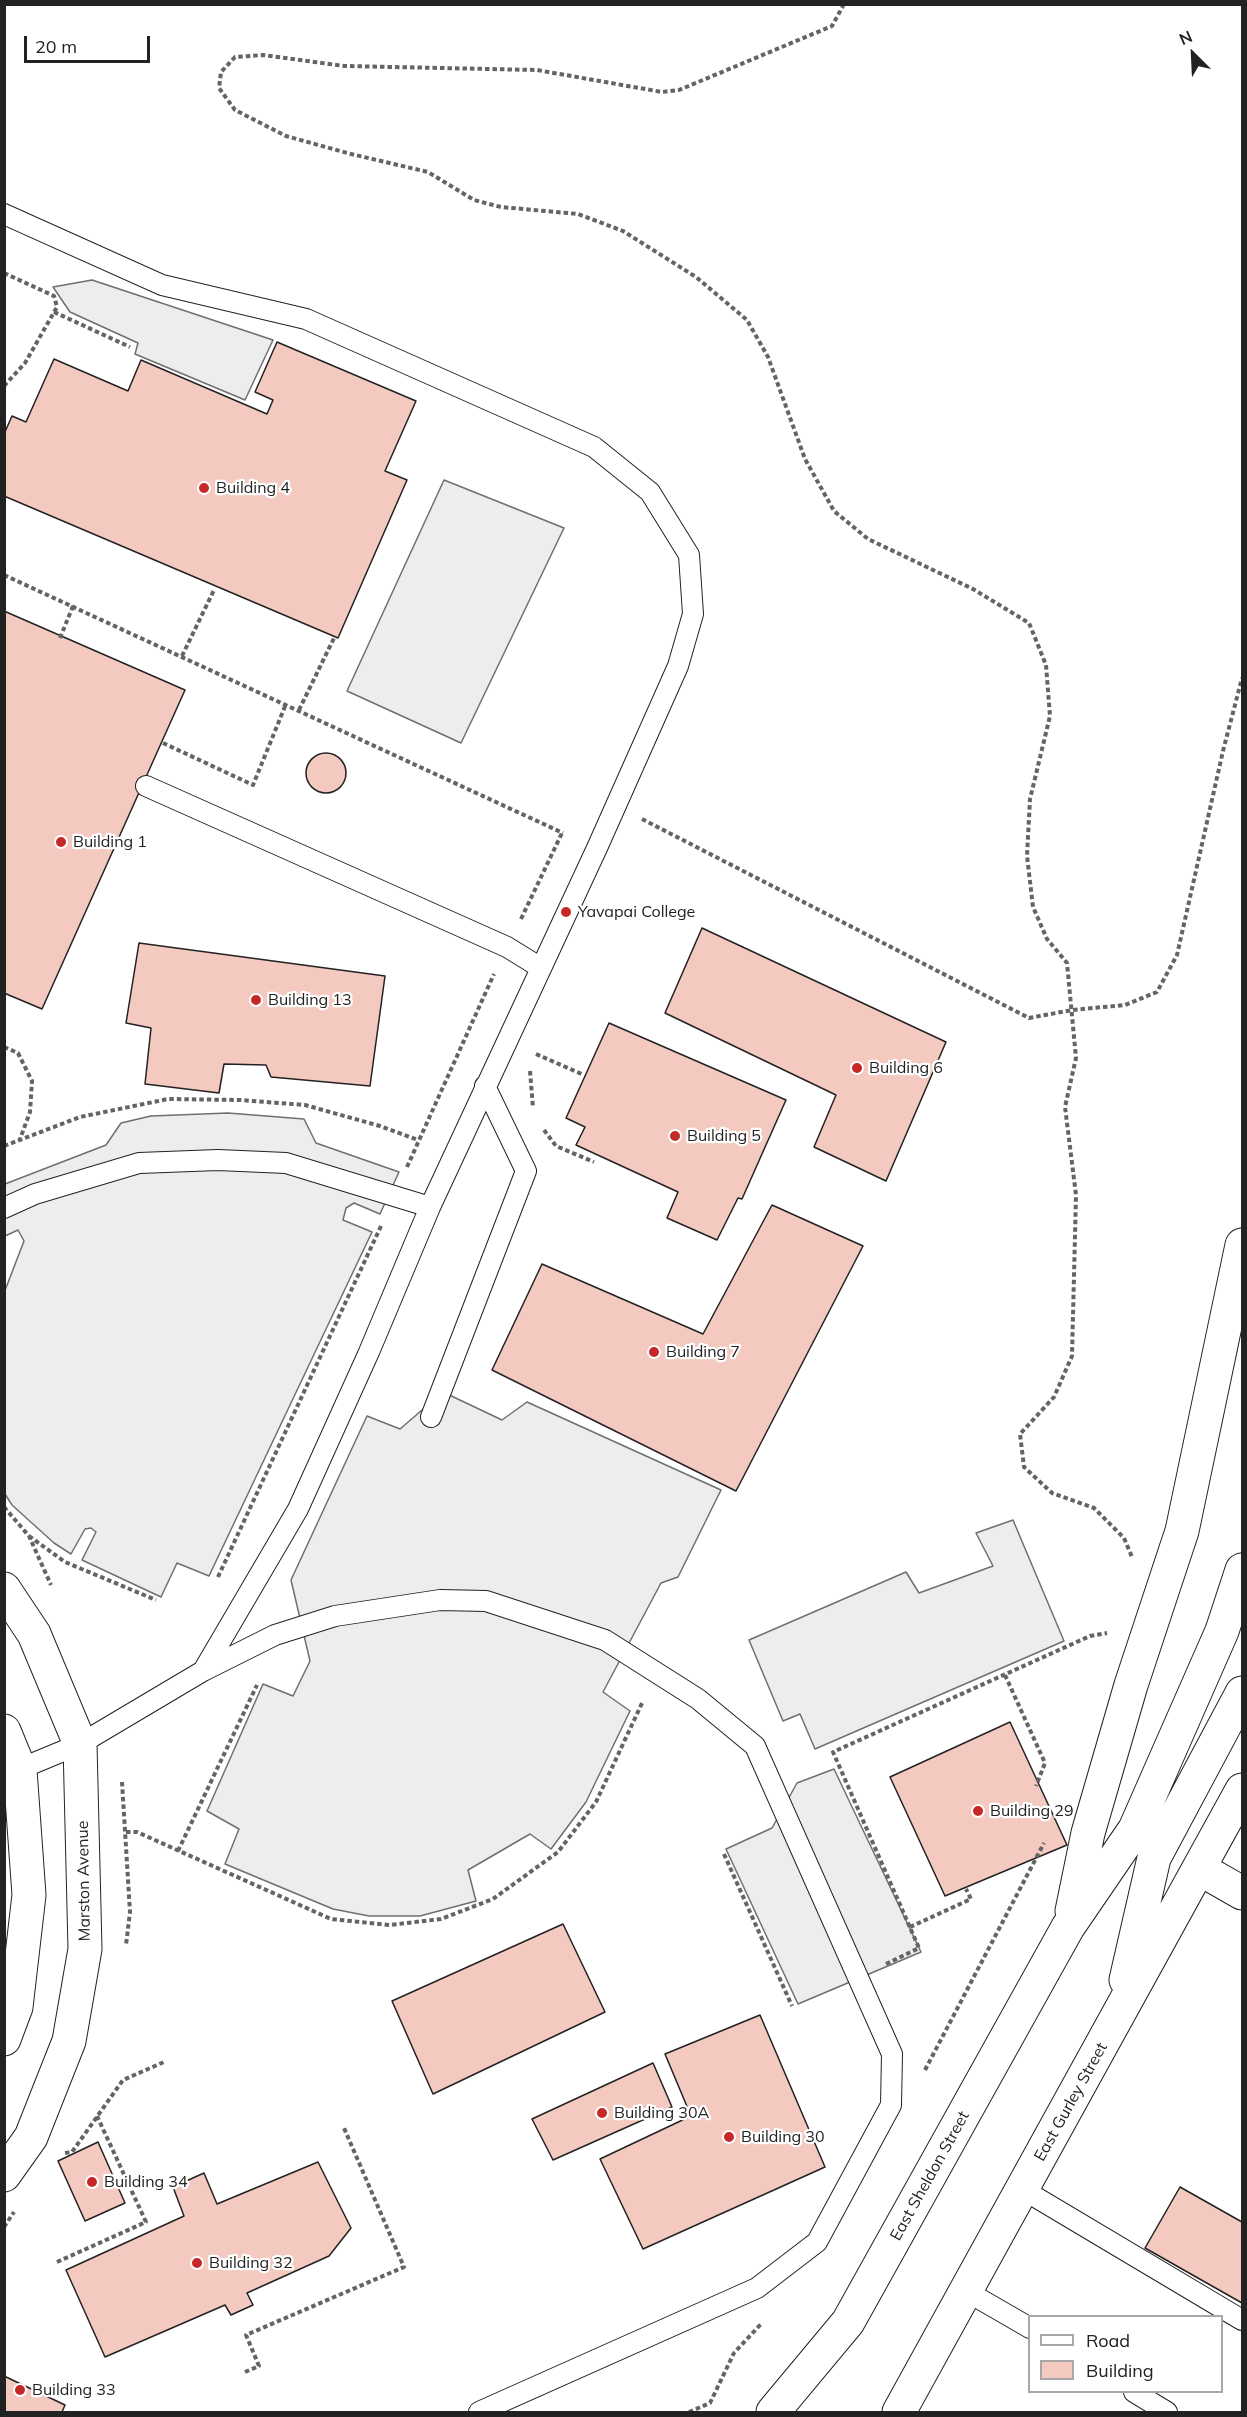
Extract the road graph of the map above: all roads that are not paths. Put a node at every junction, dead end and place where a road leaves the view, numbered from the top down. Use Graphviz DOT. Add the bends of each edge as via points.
graph roads {
  1 [pos="4,214"];
  2 [pos="146,786"];
  3 [pos="541,968"];
  4 [pos="485,1086"];
  5 [pos="430,1207"];
  6 [pos="4,1208"];
  7 [pos="1242,1245"];
  8 [pos="431,1417"];
  9 [pos="1242,1570"];
  10 [pos="4,1589"];
  11 [pos="203,1671"];
  12 [pos="1242,1693"];
  13 [pos="4,1731"];
  14 [pos="80,1744"];
  15 [pos="12,1773"];
  16 [pos="1242,1790"];
  17 [pos="1200,1869"];
  18 [pos="1242,1893"];
  19 [pos="1068,1927"];
  20 [pos="1118,2016"];
  21 [pos="4,2039"];
  22 [pos="4,2175"];
  23 [pos="1022,2189"];
  24 [pos="966,2291"];
  25 [pos="1242,2320"];
  26 [pos="1028,2327"];
  27 [pos="1137,2393"];
  28 [pos="479,2412"];
  29 [pos="773,2412"];
  30 [pos="898,2412"];
  31 [pos="1167,2412"];
  1 -- 3 [label="lane" via="162,285 306,319 594,447 650,492 689,555 693,614 678,666"];
  2 -- 3 [label="lane" via="507,946"];
  3 -- 4 [label="lane"];
  4 -- 5 [label="lane"];
  4 -- 8 [label="lane" via="526,1171"];
  5 -- 6 [label="lane" via="286,1163 218,1160 139,1162 35,1194"];
  5 -- 11 [label="lane" via="297,1509"];
  7 -- 19 [label="main road" via="1182,1531 1088,1833"];
  9 -- 19 [label="main road" via="1222,1631 1135,1829"];
  10 -- 14 [label="main road, Marston Avenue" via="34,1634"];
  11 -- 14 [label="lane"];
  11 -- 28 [label="lane" via="275,1635 334,1616 440,1599 486,1601 605,1640 698,1699 755,1746 892,2054 891,2105 816,2242 757,2288"];
  12 -- 20 [label="main road" via="1154,1858"];
  13 -- 15 [label="main road"];
  14 -- 15 [label="lane"];
  14 -- 22 [label="main road, Marston Avenue" via="86,1949 69,2041 32,2137"];
  15 -- 21 [label="main road" via="29,1895 16,2007"];
  16 -- 17 [label="main road, East Gurley Street"];
  17 -- 18 [label="main road"];
  17 -- 20 [label="main road, East Gurley Street"];
  19 -- 29 [label="main road, East Sheldon Street" via="848,2322"];
  20 -- 23 [label="main road, East Gurley Street"];
  23 -- 24 [label="main road, East Gurley Street"];
  23 -- 25 [label="lane"];
  24 -- 26 [label="lane"];
  24 -- 30 [label="main road, East Gurley Street"];
  27 -- 31 [label="lane"];
}
